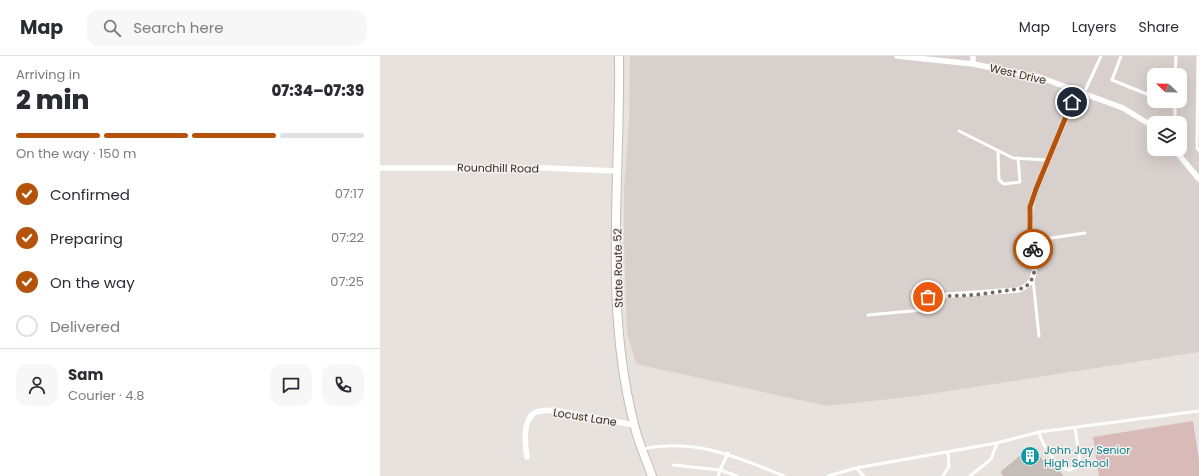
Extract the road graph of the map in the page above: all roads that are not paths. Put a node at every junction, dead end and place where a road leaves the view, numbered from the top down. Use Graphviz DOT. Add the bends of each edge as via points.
graph roads {
  1 [pos="619,56"];
  2 [pos="897,56"];
  3 [pos="973,56"];
  4 [pos="1101,56"];
  5 [pos="1121,56"];
  6 [pos="1176,56"];
  7 [pos="1198,56"];
  8 [pos="973,64"];
  9 [pos="1175,68"];
  10 [pos="1075,90"];
  11 [pos="1084,93"];
  12 [pos="1147,94"];
  13 [pos="1147,123"];
  14 [pos="959,132"];
  15 [pos="1199,151"];
  16 [pos="998,152"];
  17 [pos="1180,156"];
  18 [pos="1018,158"];
  19 [pos="1048,160"];
  20 [pos="380,168"];
  21 [pos="617,171"];
  22 [pos="1199,179"];
  23 [pos="1085,233"];
  24 [pos="1031,241"];
  25 [pos="1033,279"];
  26 [pos="925,297"];
  27 [pos="868,315"];
  28 [pos="1039,336"];
  29 [pos="1199,411"];
  30 [pos="634,425"];
  31 [pos="1075,428"];
  32 [pos="1039,432"];
  33 [pos="997,444"];
  34 [pos="642,449"];
  35 [pos="948,452"];
  36 [pos="728,454"];
  37 [pos="527,457"];
  38 [pos="674,465"];
  39 [pos="856,468"];
  40 [pos="720,470"];
  41 [pos="652,476"];
  42 [pos="718,476"];
  43 [pos="737,476"];
  44 [pos="784,476"];
  45 [pos="828,476"];
  46 [pos="864,476"];
  47 [pos="943,476"];
  48 [pos="970,476"];
  1 -- 21 [label="main road, State Route 52"];
  2 -- 8 [label="street, West Drive"];
  3 -- 8 [label="street"];
  4 -- 11 [label="lane"];
  5 -- 12 [label="lane" via="1112,80"];
  6 -- 9 [label="lane"];
  7 -- 15 [label="lane"];
  8 -- 10 [label="street, West Drive" via="1020,72"];
  10 -- 11 [label="street, West Drive"];
  10 -- 19 [label="street"];
  11 -- 13 [label="street, West Drive" via="1123,108"];
  14 -- 16 [label="lane"];
  16 -- 18 [label="lane"];
  16 -- 18 [label="lane" via="999,180 1004,184 1020,182"];
  17 -- 22 [label="street"];
  18 -- 19 [label="lane"];
  19 -- 24 [label="street" via="1030,207"];
  20 -- 21 [label="street, Roundhill Road" via="547,168"];
  21 -- 30 [label="main road, State Route 52" via="618,318 625,381"];
  23 -- 24 [label="lane"];
  24 -- 25 [label="street" via="1035,270"];
  25 -- 26 [label="street" via="1018,290"];
  25 -- 28 [label="lane"];
  26 -- 27 [label="lane" via="926,308 922,310"];
  29 -- 31 [label="lane"];
  30 -- 34 [label="main road, State Route 52"];
  30 -- 37 [label="street, Locust Lane" via="554,410 535,413 527,424"];
  31 -- 32 [label="lane"];
  31 -- 32 [label="lane" via="1080,461 1077,467 1068,470 1061,467 1042,444"];
  32 -- 33 [label="lane"];
  33 -- 35 [label="lane"];
  33 -- 48 [label="lane" via="991,458"];
  34 -- 36 [label="lane" via="674,446"];
  34 -- 41 [label="main road, State Route 52"];
  35 -- 39 [label="lane"];
  35 -- 47 [label="lane" via="950,466"];
  36 -- 40 [label="lane"];
  36 -- 44 [label="lane"];
  38 -- 40 [label="lane"];
  39 -- 45 [label="lane"];
  39 -- 46 [label="lane"];
  40 -- 42 [label="lane"];
  40 -- 43 [label="lane"];
}
